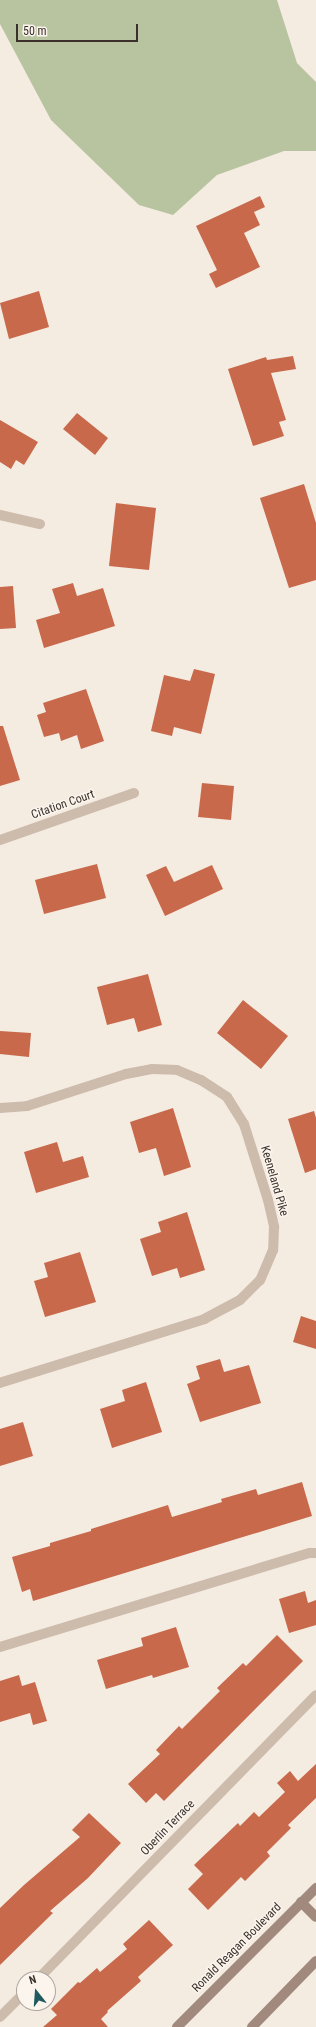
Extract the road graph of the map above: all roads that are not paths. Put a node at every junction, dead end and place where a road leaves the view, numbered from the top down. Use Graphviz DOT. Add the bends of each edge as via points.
graph roads {
  1 [pos="0,515"];
  2 [pos="40,524"];
  3 [pos="134,793"];
  4 [pos="0,840"];
  5 [pos="0,1108"];
  6 [pos="0,1383"];
  7 [pos="316,1553"];
  8 [pos="0,1647"];
  9 [pos="316,1695"];
  10 [pos="316,1888"];
  11 [pos="301,1902"];
  12 [pos="316,1917"];
  13 [pos="316,1961"];
  14 [pos="46,1971"];
  15 [pos="16,2001"];
  16 [pos="0,2018"];
  17 [pos="177,2027"];
  18 [pos="252,2027"];
  1 -- 2 [label="street"];
  3 -- 4 [label="street, Citation Court"];
  5 -- 6 [label="street, Keeneland Pike" via="27,1106 126,1074 152,1069 178,1070 201,1080 227,1097 244,1124 274,1227 273,1250 260,1280 240,1300 205,1319"];
  7 -- 8 [label="street"];
  9 -- 14 [label="street, Oberlin Terrace"];
  10 -- 11 [label="main road, Ronald Reagan Boulevard"];
  11 -- 12 [label="main road"];
  11 -- 17 [label="main road, Ronald Reagan Boulevard"];
  13 -- 18 [label="main road"];
  15 -- 16 [label="street"];
}
